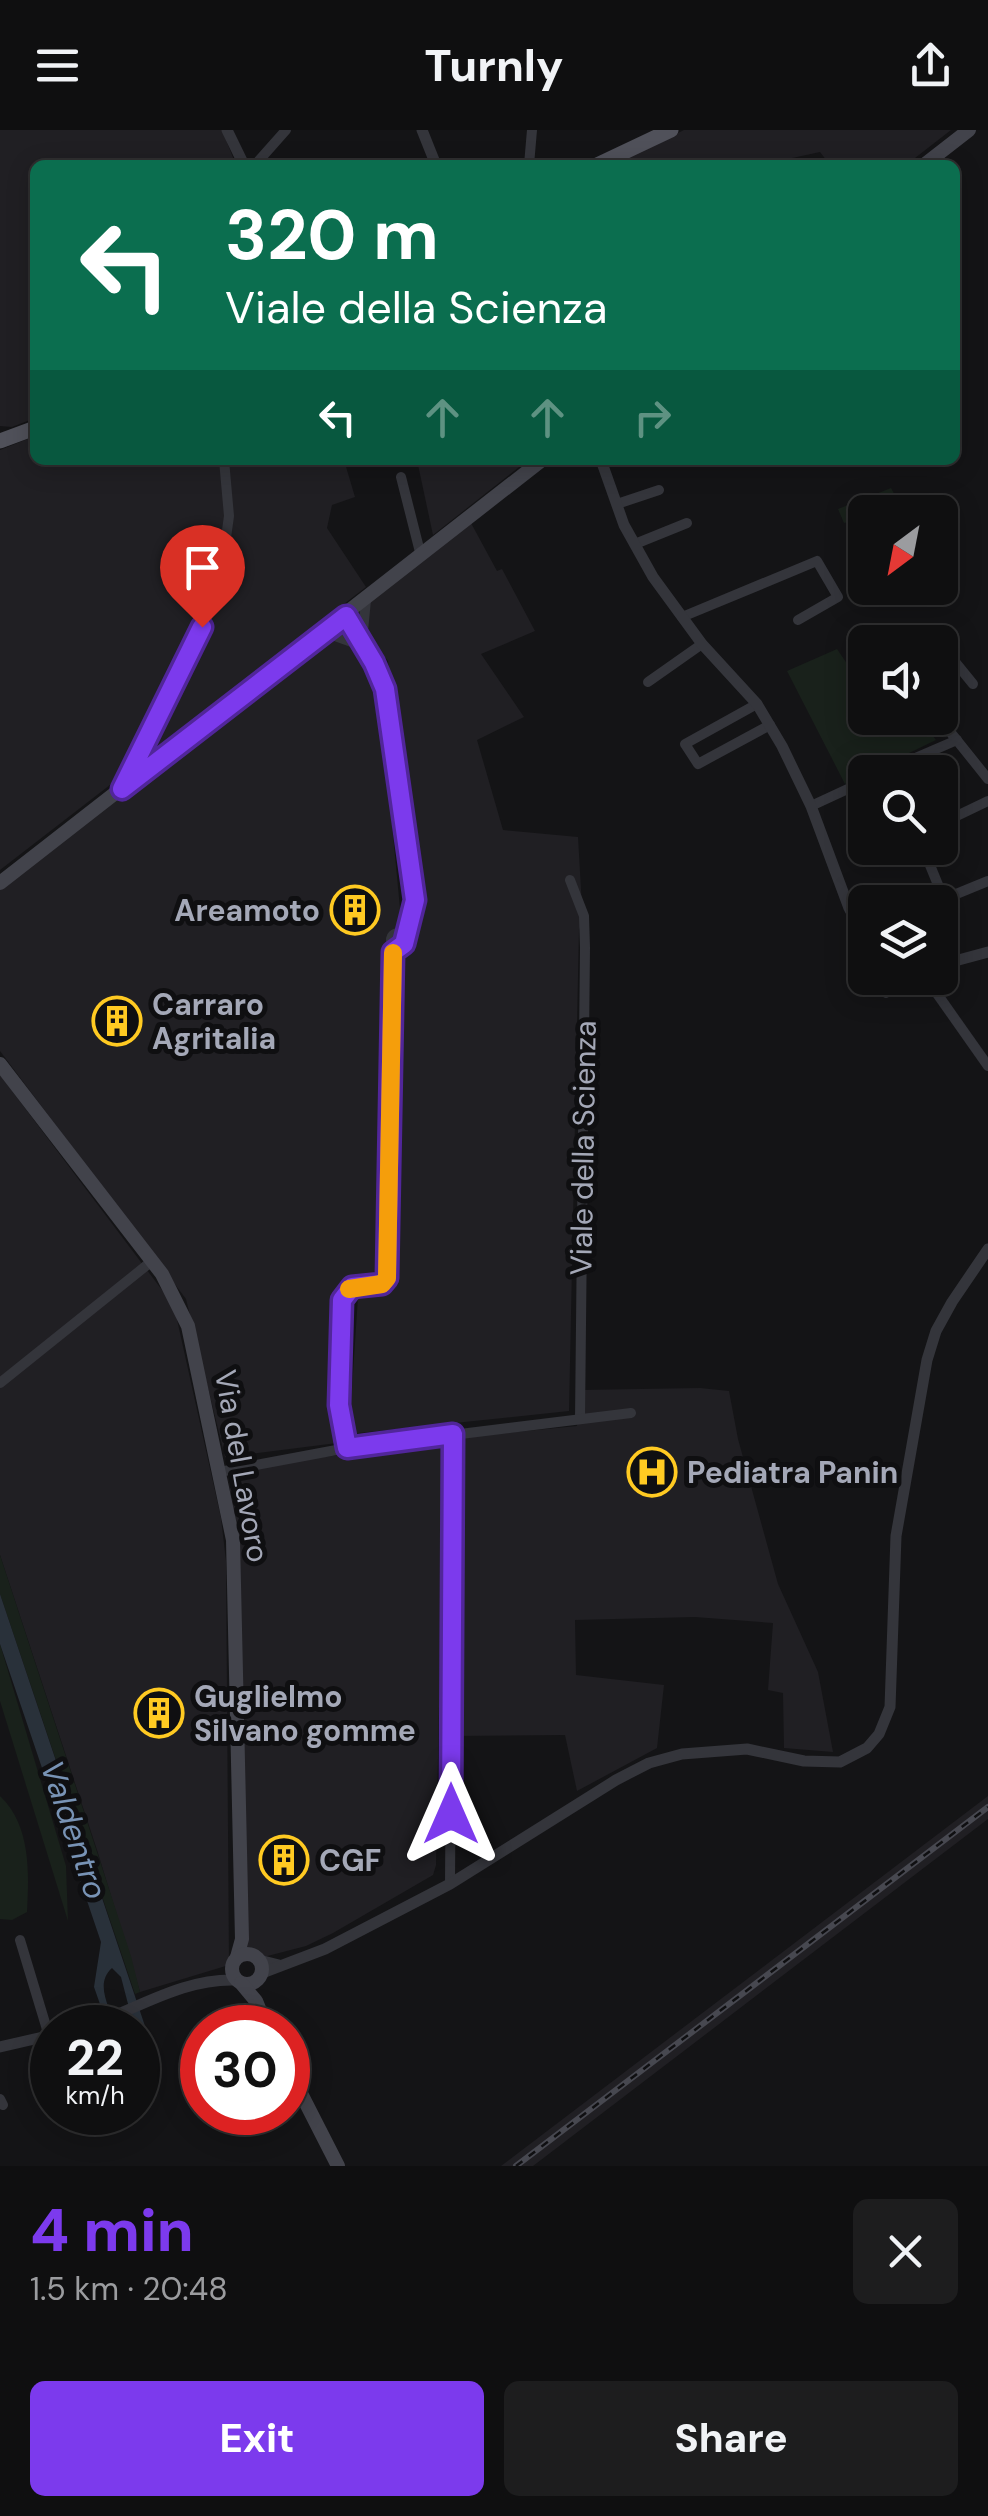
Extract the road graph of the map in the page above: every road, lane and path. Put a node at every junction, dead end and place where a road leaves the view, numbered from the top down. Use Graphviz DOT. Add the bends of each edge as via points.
graph roads {
  1 [pos="228,130"];
  2 [pos="286,130"];
  3 [pos="422,130"];
  4 [pos="532,130"];
  5 [pos="671,130"];
  6 [pos="969,130"];
  7 [pos="242,160"];
  8 [pos="259,160"];
  9 [pos="434,160"];
  10 [pos="529,160"];
  11 [pos="608,160"];
  12 [pos="930,160"];
  13 [pos="30,430"];
  14 [pos="0,442"];
  15 [pos="224,465"];
  16 [pos="536,465"];
  17 [pos="603,465"];
  18 [pos="401,477"];
  19 [pos="658,490"];
  20 [pos="617,504"];
  21 [pos="687,523"];
  22 [pos="635,544"];
  23 [pos="421,556"];
  24 [pos="366,600"];
  25 [pos="682,617"];
  26 [pos="342,619"];
  27 [pos="798,620"];
  28 [pos="322,634"];
  29 [pos="702,644"];
  30 [pos="363,646"];
  31 [pos="958,664"];
  32 [pos="648,682"];
  33 [pos="974,684"];
  34 [pos="758,704"];
  35 [pos="770,725"];
  36 [pos="954,735"];
  37 [pos="958,740"];
  38 [pos="924,755"];
  39 [pos="988,778"];
  40 [pos="122,789"];
  41 [pos="848,789"];
  42 [pos="988,801"];
  43 [pos="811,806"];
  44 [pos="958,815"];
  45 [pos="570,880"];
  46 [pos="988,881"];
  47 [pos="0,883"];
  48 [pos="958,893"];
  49 [pos="848,903"];
  50 [pos="988,952"];
  51 [pos="958,961"];
  52 [pos="938,995"];
  53 [pos="0,1064"];
  54 [pos="988,1066"];
  55 [pos="988,1249"];
  56 [pos="152,1260"];
  57 [pos="0,1383"];
  58 [pos="631,1412"];
  59 [pos="580,1419"];
  60 [pos="453,1434"];
  61 [pos="347,1448"];
  62 [pos="219,1472"];
  63 [pos="450,1884"];
  64 [pos="20,1940"];
  65 [pos="247,1969"];
  66 [pos="41,2005"];
  67 [pos="132,2005"];
  68 [pos="258,2005"];
  69 [pos="30,2041"];
  70 [pos="0,2047"];
  71 [pos="310,2111"];
  72 [pos="338,2166"];
  1 -- 7 [label="street"];
  2 -- 8 [label="street"];
  3 -- 9 [label="street"];
  4 -- 10 [label="street"];
  5 -- 11 [label="main road"];
  6 -- 12 [label="main road"];
  13 -- 14 [label="main road"];
  15 -- 40 [label="street" via="229,516 218,595"];
  16 -- 23 [label="main road"];
  17 -- 20 [label="street"];
  18 -- 23 [label="street"];
  19 -- 20 [label="street"];
  20 -- 22 [label="street"];
  21 -- 22 [label="street"];
  22 -- 25 [label="street"];
  23 -- 24 [label="main road"];
  24 -- 26 [label="main road"];
  24 -- 30 [label="street"];
  25 -- 27 [label="street" via="817,561 838,597"];
  25 -- 29 [label="street"];
  26 -- 28 [label="main road"];
  26 -- 30 [label="street"];
  28 -- 30 [label="street"];
  28 -- 40 [label="main road"];
  29 -- 32 [label="street"];
  29 -- 34 [label="street"];
  30 -- 61 [label="street" via="385,689 415,900 399,940 389,1266 382,1284 352,1287 342,1300 339,1405"];
  31 -- 33 [label="street"];
  34 -- 35 [label="street"];
  34 -- 35 [label="street" via="685,744 698,764"];
  35 -- 43 [label="street"];
  36 -- 37 [label="street"];
  37 -- 38 [label="street"];
  37 -- 39 [label="street"];
  40 -- 47 [label="main road"];
  41 -- 43 [label="street"];
  42 -- 44 [label="street"];
  43 -- 49 [label="street"];
  45 -- 59 [label="street, Viale della Scienza" via="584,916 586,948"];
  46 -- 48 [label="street"];
  50 -- 51 [label="street"];
  52 -- 54 [label="street"];
  53 -- 56 [label="main road, Via del Lavoro"];
  55 -- 63 [label="street" via="952,1302 927,1360 896,1536 890,1706 867,1748 840,1762 747,1749 649,1763"];
  56 -- 57 [label="street"];
  56 -- 62 [label="main road, Via del Lavoro" via="188,1326"];
  58 -- 59 [label="street"];
  59 -- 60 [label="street"];
  60 -- 61 [label="street"];
  60 -- 63 [label="street"];
  61 -- 62 [label="street"];
  62 -- 65 [label="main road, Via del Lavoro" via="233,1540"];
  63 -- 65 [label="street" via="325,1949"];
  64 -- 66 [label="street"];
  65 -- 67 [label="street"];
  65 -- 68 [label="main road, Via del Lavoro"];
  69 -- 70 [label="street"];
  71 -- 72 [label="main road"];
}
